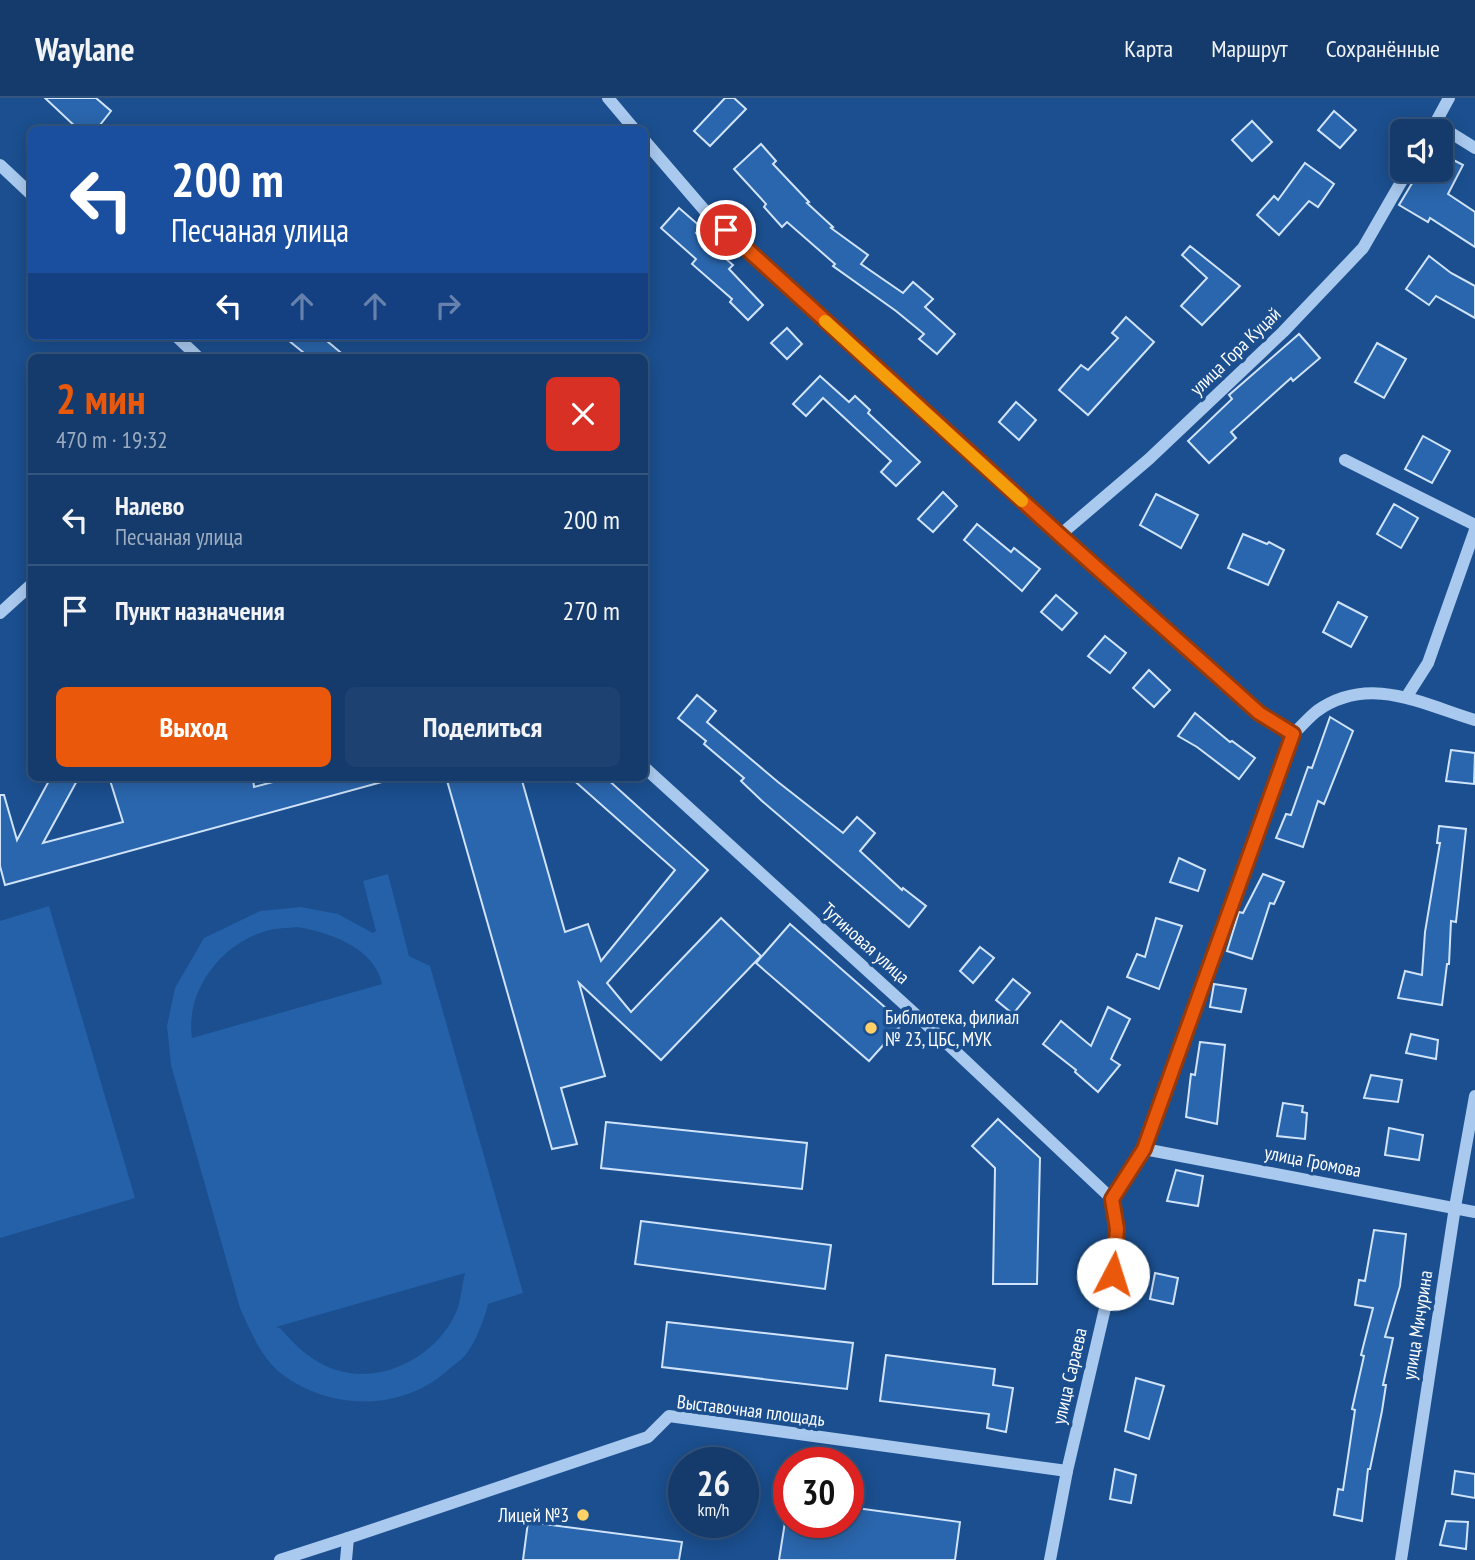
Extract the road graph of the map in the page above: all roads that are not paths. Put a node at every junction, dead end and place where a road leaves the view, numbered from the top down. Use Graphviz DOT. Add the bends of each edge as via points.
graph roads {
  1 [pos="608,98"];
  2 [pos="1449,98"];
  3 [pos="1437,119"];
  4 [pos="632,126"];
  5 [pos="1453,137"];
  6 [pos="648,145"];
  7 [pos="1475,148"];
  8 [pos="0,165"];
  9 [pos="1401,182"];
  10 [pos="28,191"];
  11 [pos="180,340"];
  12 [pos="195,354"];
  13 [pos="1345,460"];
  14 [pos="1475,528"];
  15 [pos="1060,535"];
  16 [pos="28,588"];
  17 [pos="0,613"];
  18 [pos="1407,696"];
  19 [pos="1475,720"];
  20 [pos="1293,734"];
  21 [pos="648,771"];
  22 [pos="1475,1096"];
  23 [pos="1144,1149"];
  24 [pos="1112,1199"];
  25 [pos="1455,1207"];
  26 [pos="1475,1212"];
  27 [pos="1067,1471"];
  28 [pos="348,1538"];
  29 [pos="280,1560"];
  30 [pos="346,1560"];
  31 [pos="1049,1560"];
  32 [pos="1401,1560"];
  1 -- 4 [label="street"];
  2 -- 3 [label="street"];
  5 -- 7 [label="street"];
  6 -- 15 [label="street" via="706,212"];
  8 -- 10 [label="street"];
  9 -- 15 [label="street, улица Гора Куцай" via="1363,247 1283,332 1149,459"];
  11 -- 12 [label="street"];
  13 -- 14 [label="street"];
  14 -- 18 [label="street" via="1428,663"];
  15 -- 20 [label="street" via="1259,713"];
  16 -- 17 [label="street"];
  18 -- 19 [label="street"];
  18 -- 20 [label="street" via="1350,695 1318,711"];
  20 -- 23 [label="street"];
  21 -- 24 [label="street, Тутиновая улица"];
  22 -- 25 [label="street, улица Мичурина"];
  23 -- 24 [label="street"];
  23 -- 25 [label="street, улица Громова"];
  24 -- 27 [label="street, улица Сараева" via="1117,1229 1113,1274"];
  25 -- 26 [label="street, улица Громова"];
  25 -- 32 [label="street, улица Мичурина"];
  27 -- 28 [label="street, Выставочная площадь" via="669,1416 648,1437"];
  27 -- 31 [label="street, улица Сараева"];
  28 -- 29 [label="street"];
  28 -- 30 [label="street"];
}
